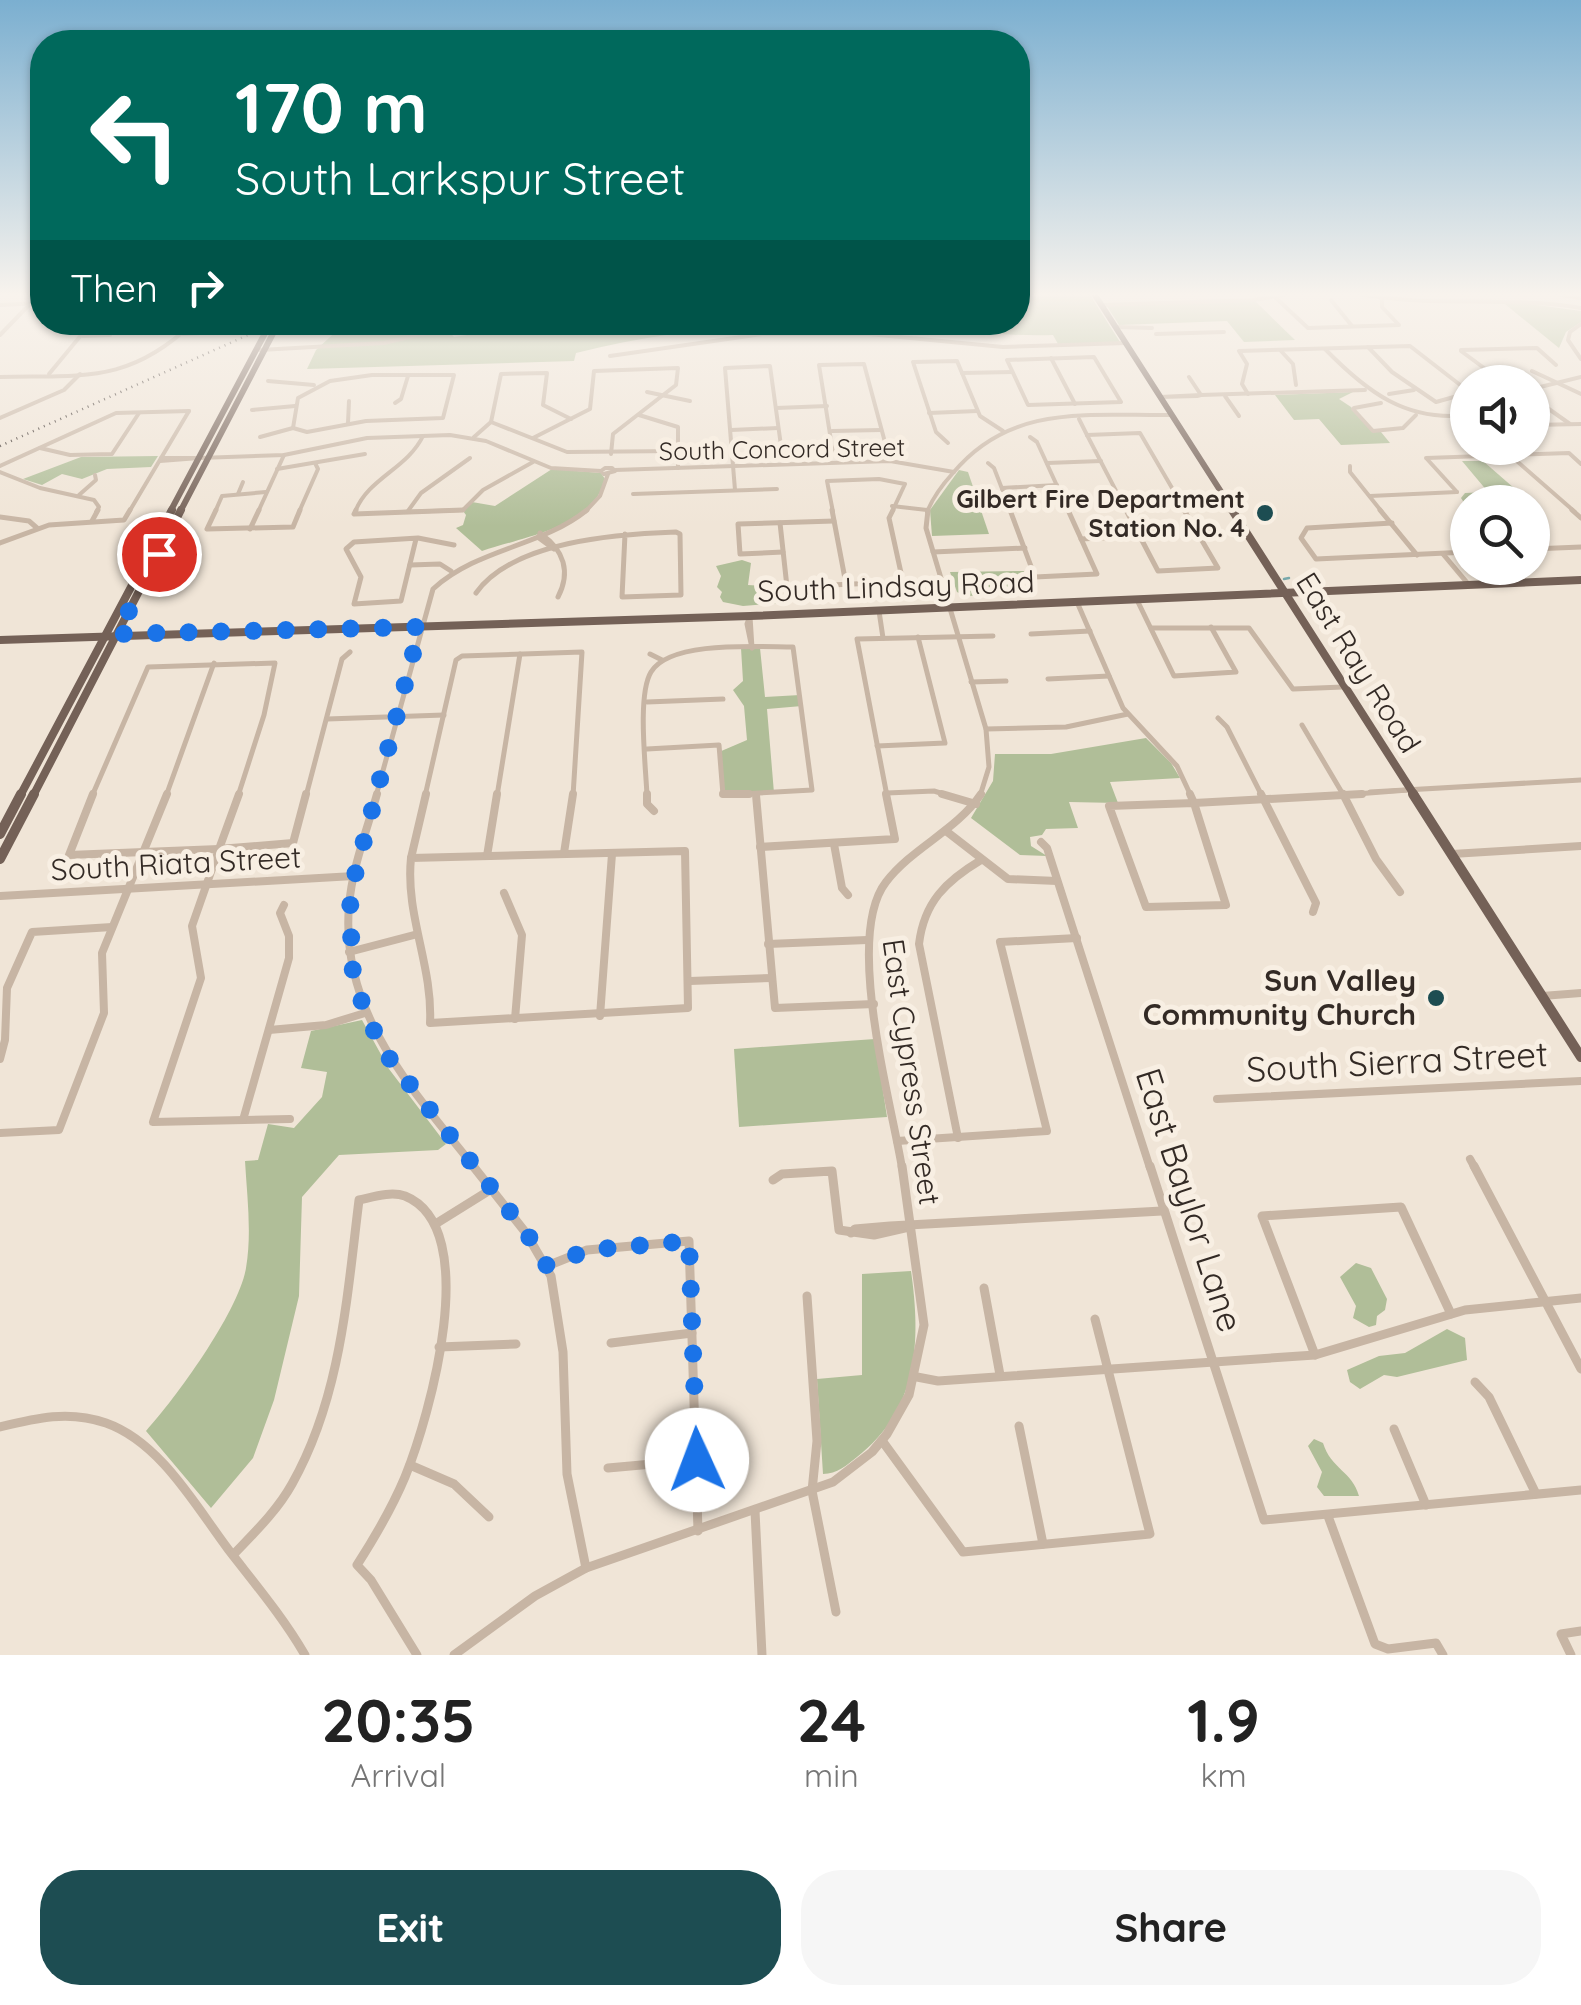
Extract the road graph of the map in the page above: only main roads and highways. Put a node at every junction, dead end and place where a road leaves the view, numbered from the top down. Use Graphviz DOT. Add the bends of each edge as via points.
graph roads {
  1 [pos="248,372"];
  2 [pos="1144,372"];
  3 [pos="204,458"];
  4 [pos="148,554"];
  5 [pos="159,554"];
  6 [pos="1581,580"];
  7 [pos="1284,593"];
  8 [pos="116,637"];
  9 [pos="104,638"];
  10 [pos="0,642"];
  11 [pos="52,736"];
  12 [pos="64,736"];
  13 [pos="0,834"];
  14 [pos="0,860"];
  15 [pos="1581,1057"];
  1 -- 3 [label="main road"];
  2 -- 7 [label="main road, East Ray Road"];
  3 -- 4 [label="main road"];
  3 -- 5 [label="main road"];
  4 -- 5 [label="main road"];
  4 -- 9 [label="main road"];
  5 -- 8 [label="main road"];
  6 -- 7 [label="main road, South Lindsay Road"];
  7 -- 8 [label="main road, South Lindsay Road"];
  7 -- 15 [label="main road, East Ray Road"];
  8 -- 9 [label="main road, South Lindsay Road"];
  8 -- 12 [label="main road"];
  9 -- 10 [label="main road, South Lindsay Road"];
  9 -- 11 [label="main road"];
  11 -- 12 [label="main road"];
  11 -- 13 [label="main road"];
  12 -- 14 [label="main road"];
}
